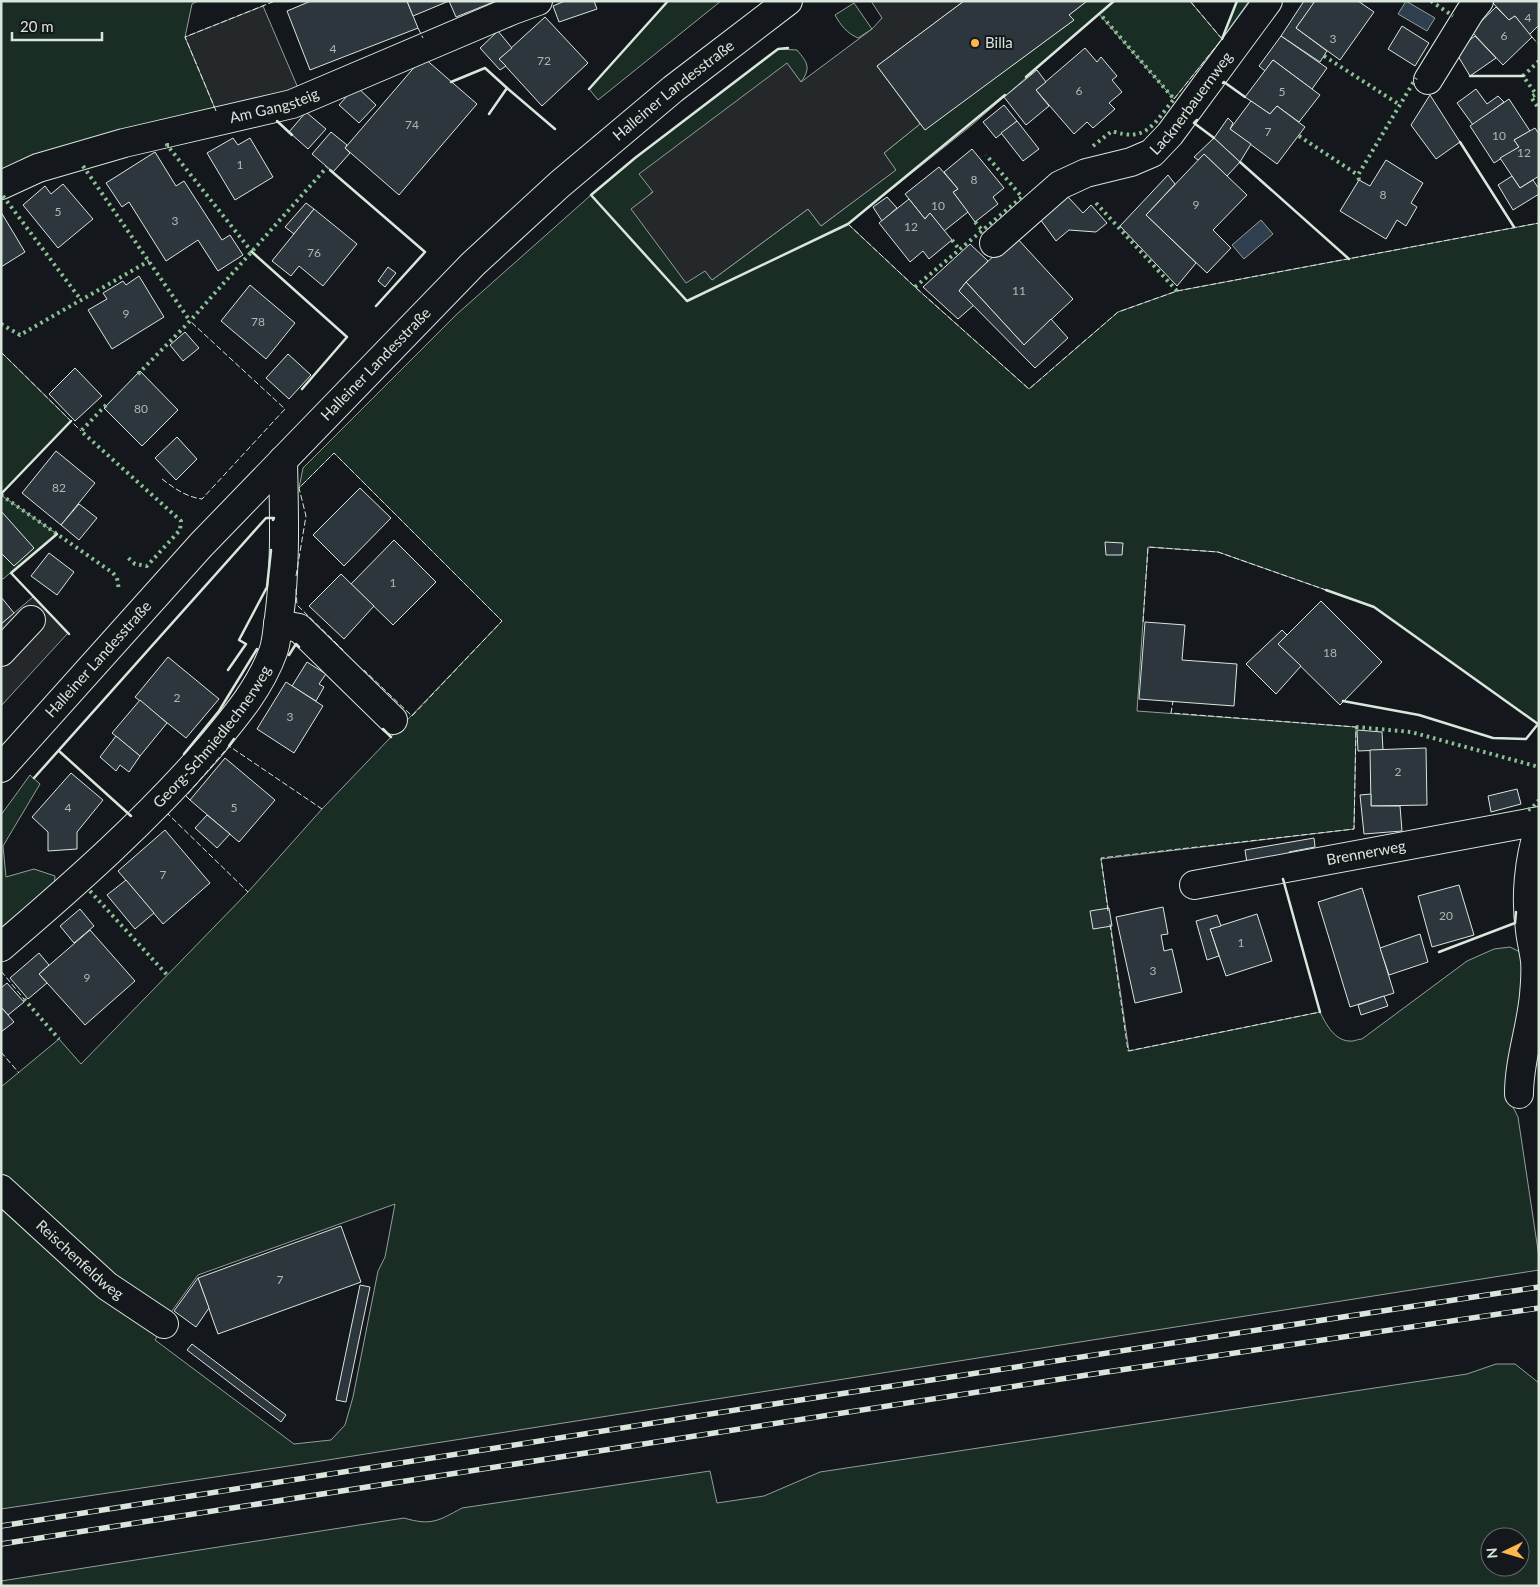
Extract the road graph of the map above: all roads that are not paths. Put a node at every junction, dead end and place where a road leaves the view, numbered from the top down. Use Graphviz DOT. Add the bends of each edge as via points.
graph roads {
  1 [pos="538,1"];
  2 [pos="1268,1"];
  3 [pos="1479,1"];
  4 [pos="786,2"];
  5 [pos="1428,80"];
  6 [pos="1,185"];
  7 [pos="994,242"];
  8 [pos="283,460"];
  9 [pos="31,620"];
  10 [pos="278,624"];
  11 [pos="1,652"];
  12 [pos="393,720"];
  13 [pos="1,768"];
  14 [pos="1539,821"];
  15 [pos="1539,828"];
  16 [pos="1194,885"];
  17 [pos="1534,928"];
  18 [pos="1,947"];
  19 [pos="1529,1091"];
  20 [pos="1,1189"];
  21 [pos="164,1324"];
  1 -- 6 [label="street, Am Gangsteig" via="292,104 124,143 38,168"];
  2 -- 7 [label="street, Lacknerbauernweg" via="1170,134 1152,153 1060,185"];
  3 -- 5 [label="street"];
  4 -- 8 [label="street, Halleiner Landesstraße" via="673,89 531,210 473,264"];
  8 -- 10 [label="street, Georg-Schmiedlechnerweg" via="285,540"];
  8 -- 13 [label="street, Halleiner Landesstraße" via="201,545"];
  9 -- 11 [label="street"];
  10 -- 12 [label="street" via="299,628"];
  10 -- 18 [label="street, Georg-Schmiedlechnerweg" via="274,651 257,686 228,726 178,784 80,880"];
  14 -- 16 [label="street, Brennerweg"];
  15 -- 17 [label="street" via="1532,848 1529,892"];
  17 -- 19 [label="street" via="1534,995 1519,1076"];
  20 -- 21 [label="street, Reischenfeldweg" via="107,1286"];
}
